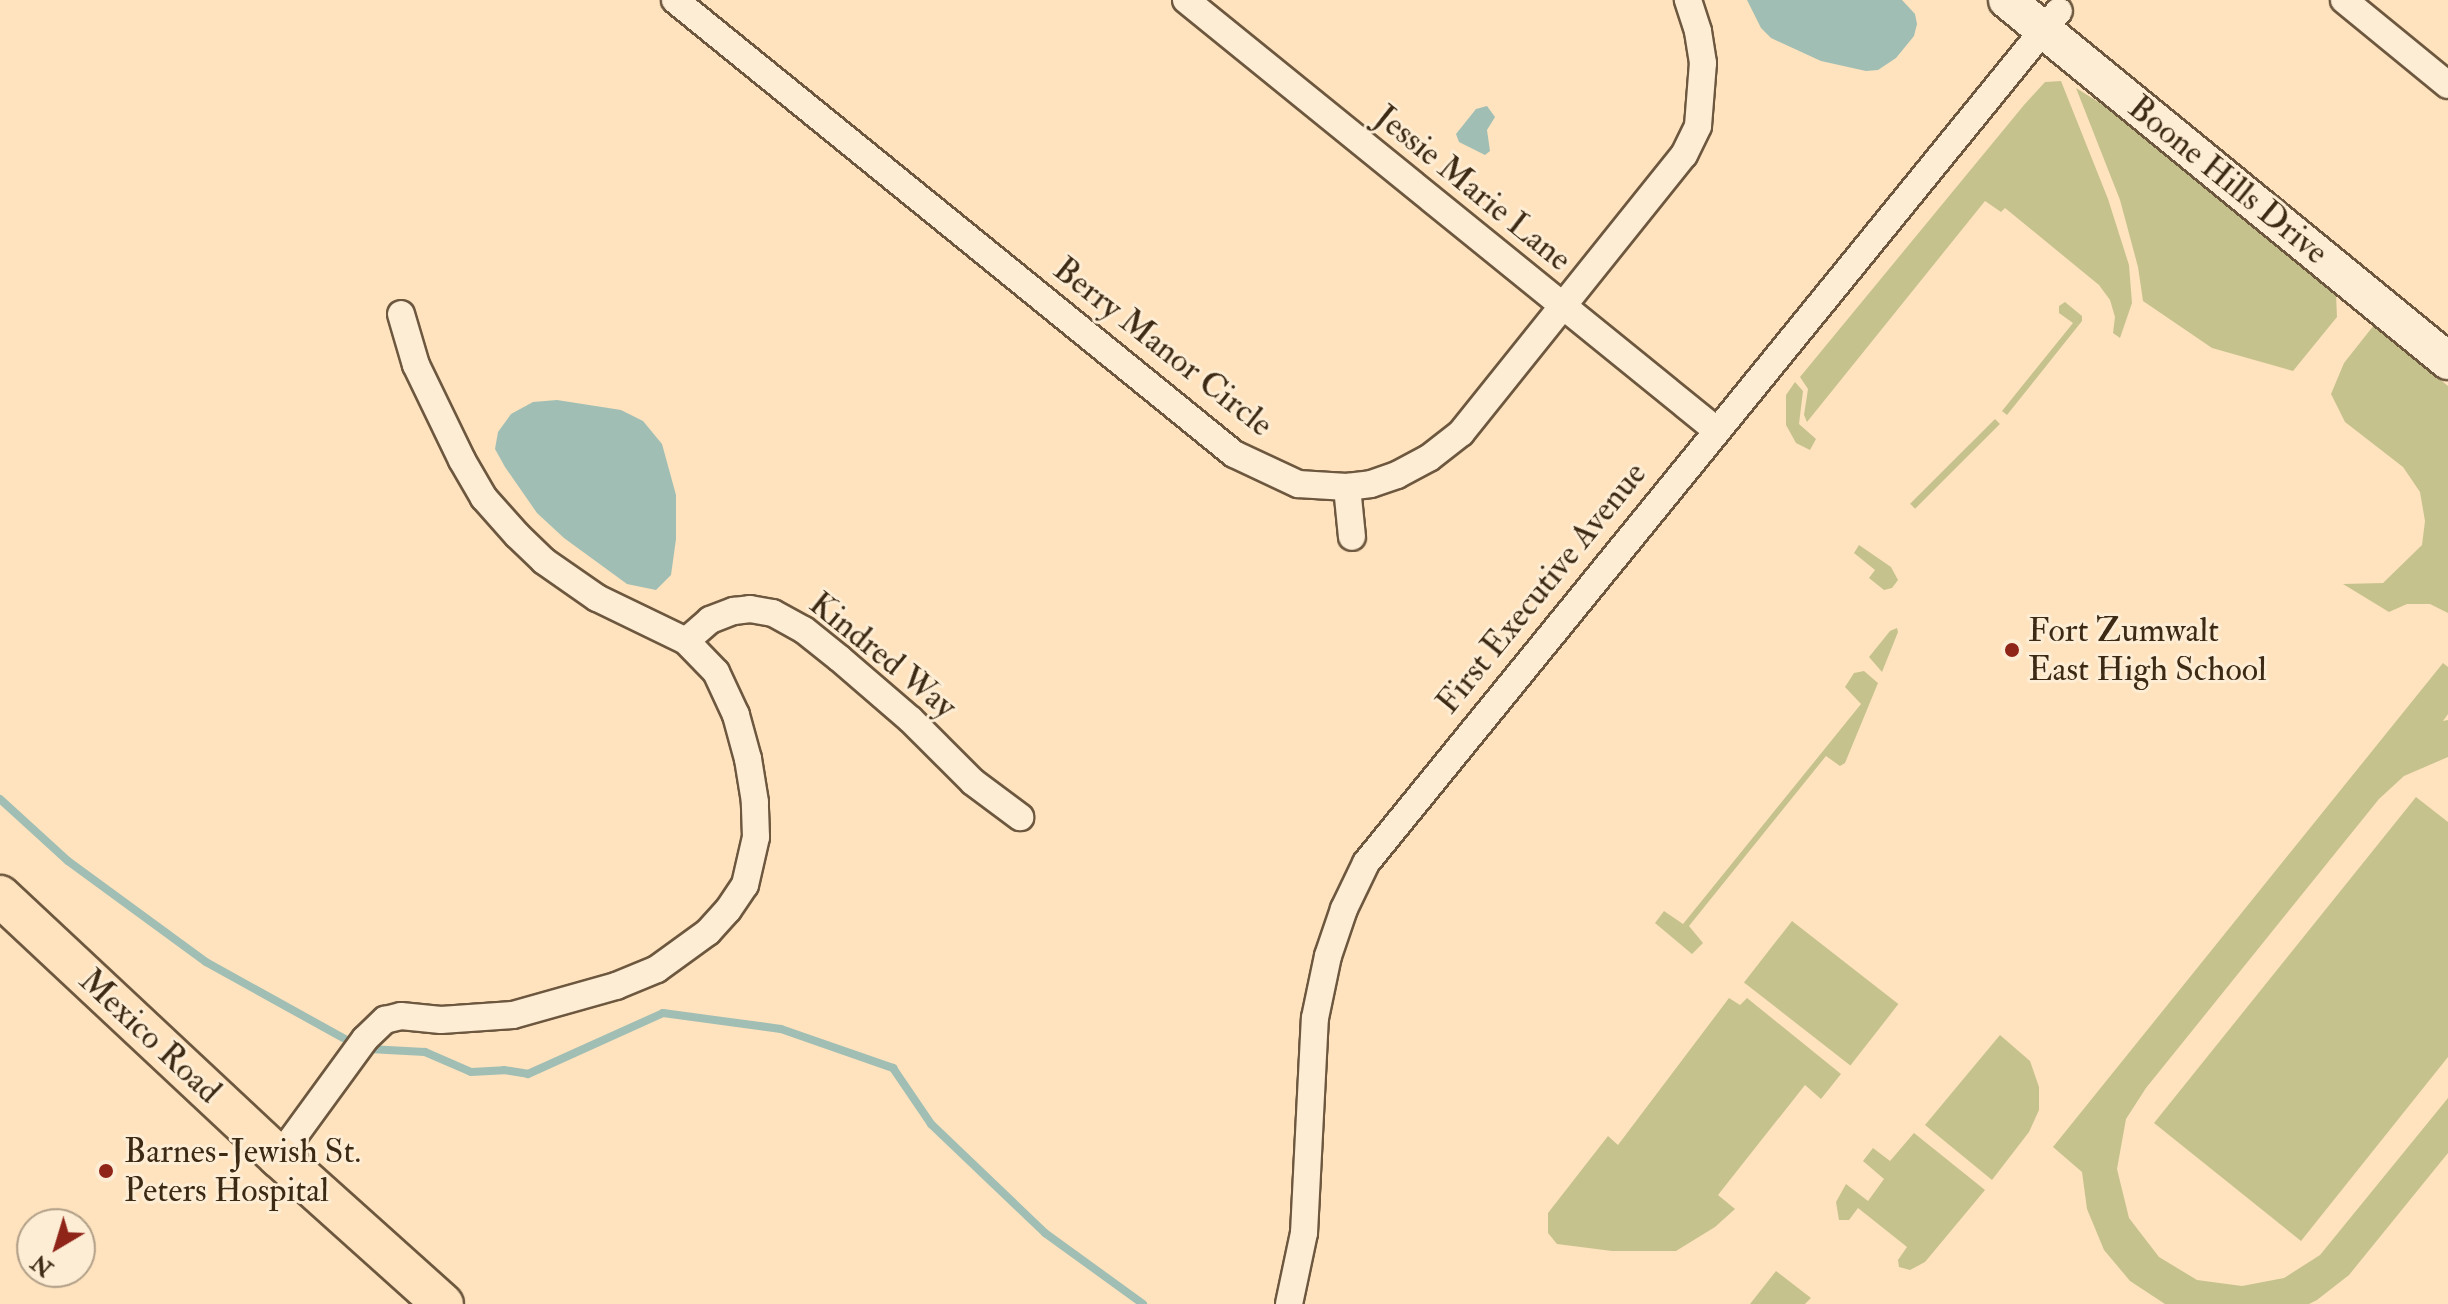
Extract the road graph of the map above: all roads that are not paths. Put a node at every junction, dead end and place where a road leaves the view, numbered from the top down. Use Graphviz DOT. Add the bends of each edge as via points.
graph roads {
  1 [pos="675,0"];
  2 [pos="1186,0"];
  3 [pos="1688,0"];
  4 [pos="2007,0"];
  5 [pos="2344,0"];
  6 [pos="2049,14"];
  7 [pos="2448,85"];
  8 [pos="1563,308"];
  9 [pos="401,314"];
  10 [pos="2448,330"];
  11 [pos="2448,361"];
  12 [pos="1716,430"];
  13 [pos="1347,487"];
  14 [pos="1352,537"];
  15 [pos="686,641"];
  16 [pos="1020,817"];
  17 [pos="0,896"];
  18 [pos="279,1157"];
  19 [pos="443,1304"];
  20 [pos="1289,1304"];
  1 -- 13 [label="street, Berry Manor Circle" via="1234,454 1298,484"];
  2 -- 8 [label="street, Jessie Marie Lane"];
  3 -- 8 [label="street, Berry Manor Circle" via="1703,63 1698,126 1666,182"];
  4 -- 6 [label="street, Boone Hills Drive"];
  5 -- 7 [label="street"];
  6 -- 10 [label="street, Boone Hills Drive"];
  6 -- 11 [label="street, Boone Hills Drive"];
  6 -- 12 [label="street, First Executive Avenue"];
  8 -- 12 [label="street, Jessie Marie Lane"];
  8 -- 13 [label="street, Berry Manor Circle" via="1461,433 1397,475"];
  9 -- 15 [label="street" via="416,365 484,498 573,583"];
  12 -- 20 [label="street, First Executive Avenue" via="1366,863 1328,956 1315,1018 1304,1233"];
  13 -- 14 [label="street"];
  15 -- 16 [label="street, Kindred Way" via="710,620 734,611 773,613 839,658 973,782"];
  15 -- 18 [label="street" via="716,672 736,715 755,802 752,866 728,910 708,932 657,969 616,986 513,1015 385,1020 365,1039"];
  17 -- 18 [label="main road, Mexico Road"];
  18 -- 19 [label="main road, Mexico Road"];
}
